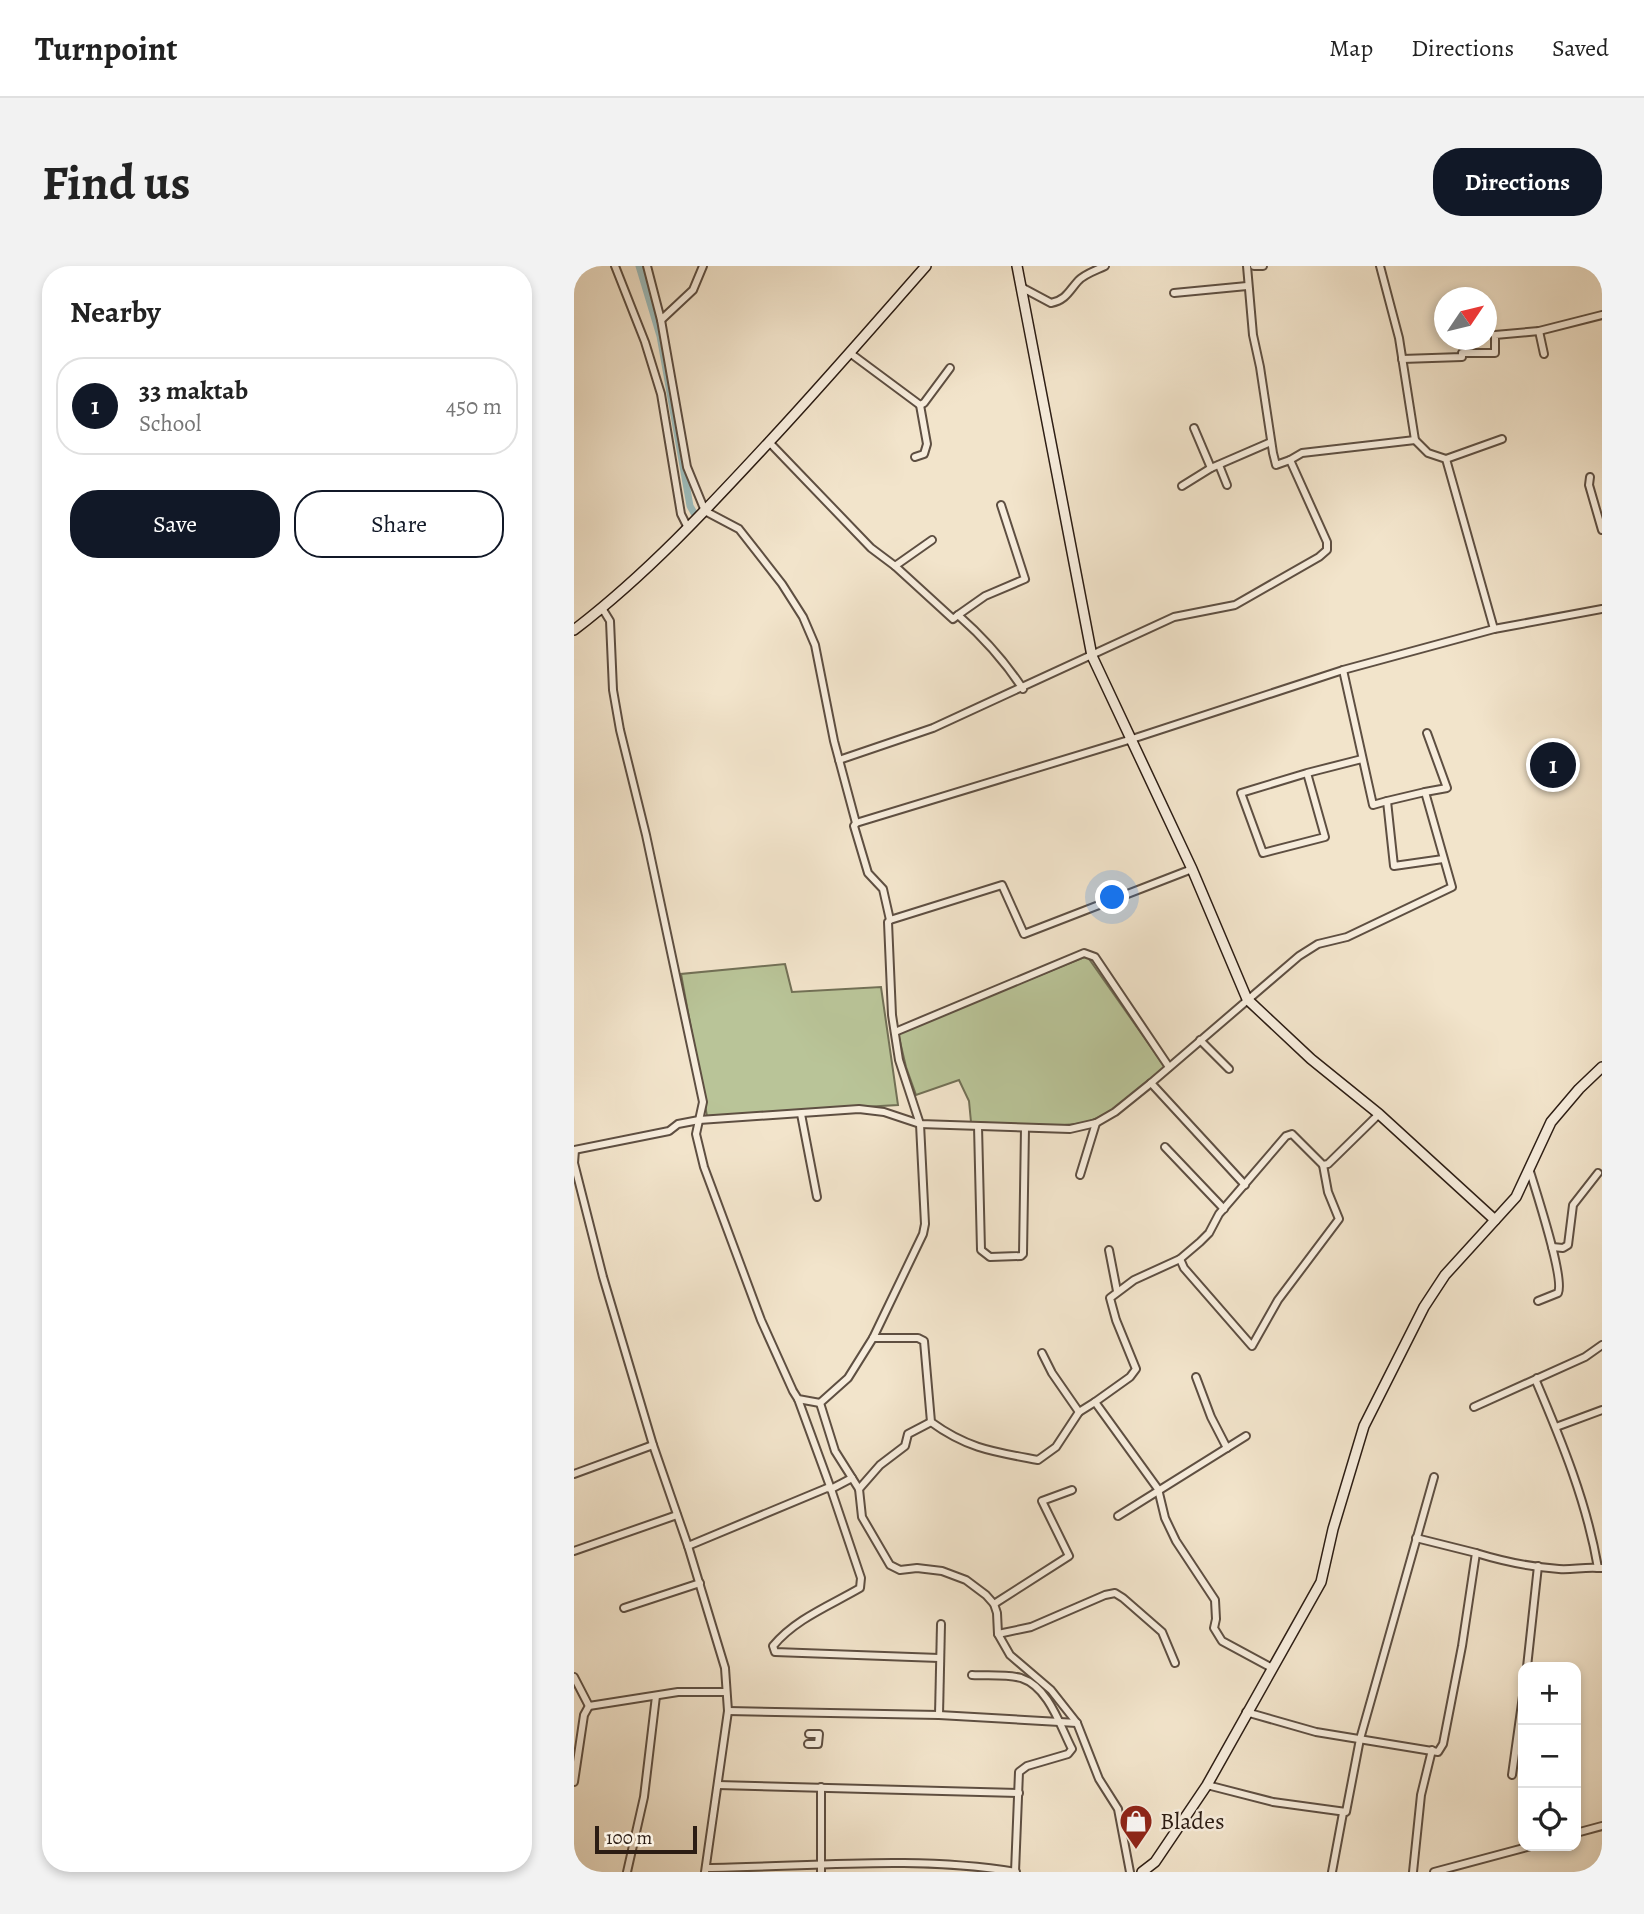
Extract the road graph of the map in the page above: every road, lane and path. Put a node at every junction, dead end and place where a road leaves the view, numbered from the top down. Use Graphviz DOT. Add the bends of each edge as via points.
graph roads {
  1 [pos="615,266"];
  2 [pos="647,266"];
  3 [pos="703,266"];
  4 [pos="926,266"];
  5 [pos="1017,266"];
  6 [pos="1105,266"];
  7 [pos="1247,266"];
  8 [pos="1254,266"];
  9 [pos="1263,266"];
  10 [pos="1380,266"];
  11 [pos="1247,286"];
  12 [pos="1021,287"];
  13 [pos="1174,293"];
  14 [pos="1602,315"];
  15 [pos="661,320"];
  16 [pos="1539,331"];
  17 [pos="850,353"];
  18 [pos="1544,354"];
  19 [pos="1402,359"];
  20 [pos="950,368"];
  21 [pos="920,405"];
  22 [pos="1194,428"];
  23 [pos="1502,439"];
  24 [pos="1415,440"];
  25 [pos="769,442"];
  26 [pos="1271,442"];
  27 [pos="915,457"];
  28 [pos="1446,459"];
  29 [pos="1290,460"];
  30 [pos="1219,465"];
  31 [pos="1211,468"];
  32 [pos="1590,477"];
  33 [pos="1182,485"];
  34 [pos="1227,485"];
  35 [pos="1001,505"];
  36 [pos="705,511"];
  37 [pos="1600,512"];
  38 [pos="688,528"];
  39 [pos="1602,530"];
  40 [pos="932,540"];
  41 [pos="895,566"];
  42 [pos="602,608"];
  43 [pos="1602,609"];
  44 [pos="958,615"];
  45 [pos="574,629"];
  46 [pos="1494,629"];
  47 [pos="1092,656"];
  48 [pos="1343,670"];
  49 [pos="1023,688"];
  50 [pos="1427,733"];
  51 [pos="1132,739"];
  52 [pos="1362,759"];
  53 [pos="839,760"];
  54 [pos="1307,772"];
  55 [pos="1425,792"];
  56 [pos="1387,801"];
  57 [pos="856,823"];
  58 [pos="1443,859"];
  59 [pos="1192,869"];
  60 [pos="890,920"];
  61 [pos="1248,999"];
  62 [pos="895,1032"];
  63 [pos="1200,1040"];
  64 [pos="1169,1067"];
  65 [pos="1602,1067"];
  66 [pos="1229,1069"];
  67 [pos="1151,1083"];
  68 [pos="1379,1114"];
  69 [pos="801,1115"];
  70 [pos="699,1120"];
  71 [pos="1096,1123"];
  72 [pos="920,1124"];
  73 [pos="978,1126"];
  74 [pos="1025,1128"];
  75 [pos="1166,1147"];
  76 [pos="575,1150"];
  77 [pos="1323,1165"];
  78 [pos="1529,1168"];
  79 [pos="1598,1173"];
  80 [pos="1080,1175"];
  81 [pos="1245,1185"];
  82 [pos="817,1197"];
  83 [pos="1224,1209"];
  84 [pos="1495,1220"];
  85 [pos="1552,1248"];
  86 [pos="1109,1250"];
  87 [pos="1180,1259"];
  88 [pos="1117,1291"];
  89 [pos="1538,1301"];
  90 [pos="873,1338"];
  91 [pos="1602,1345"];
  92 [pos="1042,1353"];
  93 [pos="1196,1377"];
  94 [pos="1537,1378"];
  95 [pos="798,1399"];
  96 [pos="1095,1402"];
  97 [pos="820,1404"];
  98 [pos="1474,1407"];
  99 [pos="1602,1410"];
  100 [pos="1079,1412"];
  101 [pos="931,1422"];
  102 [pos="1556,1427"];
  103 [pos="1246,1436"];
  104 [pos="653,1445"];
  105 [pos="1227,1448"];
  106 [pos="574,1474"];
  107 [pos="852,1478"];
  108 [pos="1434,1478"];
  109 [pos="831,1489"];
  110 [pos="859,1489"];
  111 [pos="1158,1489"];
  112 [pos="1072,1490"];
  113 [pos="677,1515"];
  114 [pos="1118,1516"];
  115 [pos="1416,1538"];
  116 [pos="688,1546"];
  117 [pos="574,1551"];
  118 [pos="1476,1553"];
  119 [pos="1538,1566"];
  120 [pos="1600,1568"];
  121 [pos="699,1583"];
  122 [pos="994,1604"];
  123 [pos="624,1608"];
  124 [pos="941,1624"];
  125 [pos="998,1634"];
  126 [pos="939,1658"];
  127 [pos="1528,1662"];
  128 [pos="1175,1663"];
  129 [pos="1272,1668"];
  130 [pos="972,1675"];
  131 [pos="574,1677"];
  132 [pos="726,1692"];
  133 [pos="656,1696"];
  134 [pos="589,1706"];
  135 [pos="728,1711"];
  136 [pos="1247,1712"];
  137 [pos="939,1715"];
  138 [pos="1057,1720"];
  139 [pos="1077,1723"];
  140 [pos="1519,1725"];
  141 [pos="809,1734"];
  142 [pos="1360,1739"];
  143 [pos="808,1744"];
  144 [pos="1433,1750"];
  145 [pos="1512,1775"];
  146 [pos="574,1782"];
  147 [pos="718,1785"];
  148 [pos="1207,1785"];
  149 [pos="821,1787"];
  150 [pos="1019,1793"];
  151 [pos="1343,1813"];
  152 [pos="1602,1826"];
  153 [pos="1581,1832"];
  154 [pos="1518,1849"];
  155 [pos="894,1862"];
  156 [pos="821,1868"];
  157 [pos="705,1870"];
  158 [pos="627,1872"];
  159 [pos="893,1872"];
  160 [pos="1016,1872"];
  161 [pos="1130,1872"];
  162 [pos="1142,1872"];
  163 [pos="1332,1872"];
  164 [pos="1412,1872"];
  165 [pos="1434,1872"];
  1 -- 38 [label="street" via="661,394 681,514"];
  2 -- 15 [label="street"];
  3 -- 15 [label="street" via="693,290"];
  4 -- 17 [label="street"];
  5 -- 12 [label="street"];
  6 -- 12 [label="street" via="1079,279 1071,293 1058,302 1051,303"];
  7 -- 11 [label="street"];
  8 -- 9 [label="street"];
  10 -- 19 [label="street"];
  11 -- 13 [label="street"];
  11 -- 26 [label="street"];
  12 -- 47 [label="street"];
  14 -- 16 [label="street"];
  15 -- 36 [label="street" via="687,467"];
  16 -- 18 [label="street"];
  16 -- 19 [label="street" via="1495,335 1495,353"];
  17 -- 21 [label="street"];
  17 -- 25 [label="street"];
  19 -- 24 [label="street"];
  20 -- 21 [label="street"];
  21 -- 27 [label="street" via="926,444 924,454"];
  22 -- 31 [label="street"];
  23 -- 28 [label="street"];
  24 -- 28 [label="street" via="1428,453"];
  24 -- 29 [label="street" via="1302,453"];
  25 -- 36 [label="street"];
  25 -- 41 [label="street" via="871,548"];
  26 -- 29 [label="street" via="1276,465"];
  26 -- 30 [label="street"];
  28 -- 46 [label="street"];
  29 -- 47 [label="street" via="1327,550 1235,605 1174,617"];
  30 -- 31 [label="street"];
  30 -- 34 [label="street"];
  31 -- 33 [label="street"];
  32 -- 37 [label="street"];
  35 -- 44 [label="street" via="1025,579 985,596"];
  36 -- 38 [label="street"];
  36 -- 53 [label="street" via="739,529 803,617 815,645"];
  37 -- 39 [label="street"];
  38 -- 42 [label="street"];
  40 -- 41 [label="street"];
  41 -- 44 [label="street" via="953,619"];
  42 -- 45 [label="street"];
  42 -- 70 [label="street" via="610,621 620,730 703,1102"];
  43 -- 46 [label="street"];
  44 -- 49 [label="street" via="1006,662"];
  46 -- 48 [label="street"];
  47 -- 49 [label="street"];
  47 -- 51 [label="street"];
  48 -- 51 [label="street"];
  48 -- 52 [label="street"];
  49 -- 53 [label="street" via="933,727"];
  50 -- 55 [label="street" via="1447,788"];
  51 -- 57 [label="street"];
  51 -- 59 [label="street"];
  52 -- 54 [label="street"];
  52 -- 56 [label="street" via="1373,805"];
  53 -- 57 [label="street"];
  54 -- 54 [label="street" via="1241,793 1264,853 1325,837"];
  55 -- 56 [label="street"];
  55 -- 58 [label="street"];
  56 -- 58 [label="street" via="1394,866"];
  57 -- 60 [label="street" via="868,873 883,889"];
  58 -- 61 [label="street" via="1452,887 1347,937 1318,944"];
  59 -- 60 [label="street" via="1024,934 1002,885"];
  59 -- 61 [label="street"];
  60 -- 62 [label="street"];
  61 -- 63 [label="street"];
  61 -- 68 [label="street" via="1311,1059"];
  62 -- 64 [label="street" via="1090,953"];
  62 -- 72 [label="street"];
  63 -- 64 [label="street"];
  63 -- 66 [label="street"];
  64 -- 67 [label="street"];
  65 -- 78 [label="street" via="1552,1122"];
  67 -- 71 [label="street"];
  67 -- 81 [label="street"];
  68 -- 77 [label="street" via="1332,1162"];
  68 -- 84 [label="street"];
  69 -- 70 [label="street"];
  69 -- 72 [label="street" via="859,1109"];
  69 -- 82 [label="street"];
  70 -- 76 [label="street"];
  70 -- 95 [label="street" via="696,1134 716,1203 761,1320"];
  71 -- 74 [label="street" via="1070,1129"];
  71 -- 80 [label="street"];
  72 -- 73 [label="street"];
  72 -- 90 [label="street" via="923,1234"];
  73 -- 74 [label="street"];
  73 -- 74 [label="street" via="981,1250 990,1257 1023,1254"];
  75 -- 83 [label="street"];
  76 -- 104 [label="street" via="574,1163 603,1277"];
  77 -- 81 [label="street" via="1290,1134"];
  77 -- 87 [label="street" via="1339,1219 1278,1300 1252,1346"];
  78 -- 84 [label="street" via="1516,1196"];
  78 -- 85 [label="street"];
  79 -- 85 [label="street" via="1573,1205 1568,1245"];
  81 -- 83 [label="street"];
  83 -- 87 [label="street" via="1209,1233"];
  84 -- 129 [label="street" via="1445,1275 1424,1307 1364,1426 1321,1582"];
  85 -- 89 [label="street" via="1560,1289"];
  86 -- 88 [label="street"];
  87 -- 88 [label="street"];
  88 -- 96 [label="street" via="1110,1302 1136,1369"];
  90 -- 97 [label="street" via="848,1378"];
  90 -- 101 [label="street" via="924,1341"];
  91 -- 94 [label="street"];
  92 -- 100 [label="street"];
  93 -- 105 [label="street" via="1210,1418"];
  94 -- 98 [label="street"];
  94 -- 102 [label="street"];
  95 -- 97 [label="street"];
  95 -- 109 [label="street"];
  96 -- 100 [label="street"];
  96 -- 111 [label="street"];
  97 -- 107 [label="street" via="835,1451"];
  99 -- 102 [label="street"];
  100 -- 101 [label="street" via="1056,1447 1038,1460 983,1450 953,1438"];
  101 -- 110 [label="street" via="908,1434 905,1446"];
  102 -- 120 [label="street" via="1590,1524"];
  103 -- 105 [label="street"];
  104 -- 106 [label="street"];
  104 -- 113 [label="street"];
  105 -- 111 [label="street"];
  107 -- 109 [label="street"];
  107 -- 110 [label="street"];
  108 -- 115 [label="street"];
  109 -- 116 [label="street"];
  109 -- 126 [label="street" via="861,1577 860,1588 808,1617 778,1640 775,1652"];
  110 -- 122 [label="street" via="862,1517 890,1566 942,1571 966,1580"];
  111 -- 114 [label="street"];
  111 -- 129 [label="street" via="1175,1541 1214,1600 1214,1628 1223,1641"];
  112 -- 122 [label="street" via="1042,1502 1069,1556"];
  113 -- 116 [label="street"];
  113 -- 117 [label="street"];
  115 -- 118 [label="street"];
  115 -- 142 [label="street"];
  116 -- 121 [label="street"];
  118 -- 119 [label="street"];
  118 -- 144 [label="street" via="1443,1744 1438,1752"];
  119 -- 120 [label="street"];
  119 -- 127 [label="street"];
  121 -- 123 [label="street"];
  121 -- 132 [label="street" via="725,1668"];
  122 -- 125 [label="street"];
  124 -- 126 [label="street"];
  125 -- 128 [label="street" via="1031,1627 1115,1594 1162,1632"];
  125 -- 139 [label="street" via="1010,1656 1051,1689"];
  126 -- 137 [label="street"];
  129 -- 136 [label="street"];
  130 -- 138 [label="street" via="1021,1678 1049,1702"];
  131 -- 134 [label="street"];
  132 -- 133 [label="street"];
  132 -- 135 [label="street"];
  133 -- 134 [label="street"];
  133 -- 158 [label="street" via="644,1797"];
  134 -- 146 [label="street"];
  135 -- 137 [label="street"];
  135 -- 147 [label="street"];
  136 -- 142 [label="street"];
  136 -- 148 [label="street"];
  137 -- 138 [label="street"];
  138 -- 139 [label="street"];
  138 -- 150 [label="street" via="1072,1752 1022,1768"];
  139 -- 161 [label="street" via="1098,1779 1118,1809"];
  140 -- 145 [label="street"];
  141 -- 143 [label="street" via="819,1734 818,1744"];
  142 -- 144 [label="street"];
  142 -- 151 [label="street" via="1348,1807"];
  144 -- 164 [label="street" via="1421,1795"];
  147 -- 149 [label="street"];
  147 -- 157 [label="street"];
  148 -- 151 [label="street"];
  148 -- 162 [label="street" via="1155,1862"];
  149 -- 150 [label="street"];
  149 -- 156 [label="street"];
  150 -- 160 [label="street"];
  151 -- 163 [label="street"];
  152 -- 153 [label="street"];
  154 -- 165 [label="street"];
  155 -- 156 [label="street"];
  155 -- 159 [label="street"];
  155 -- 160 [label="street"];
  156 -- 157 [label="street"];
}
